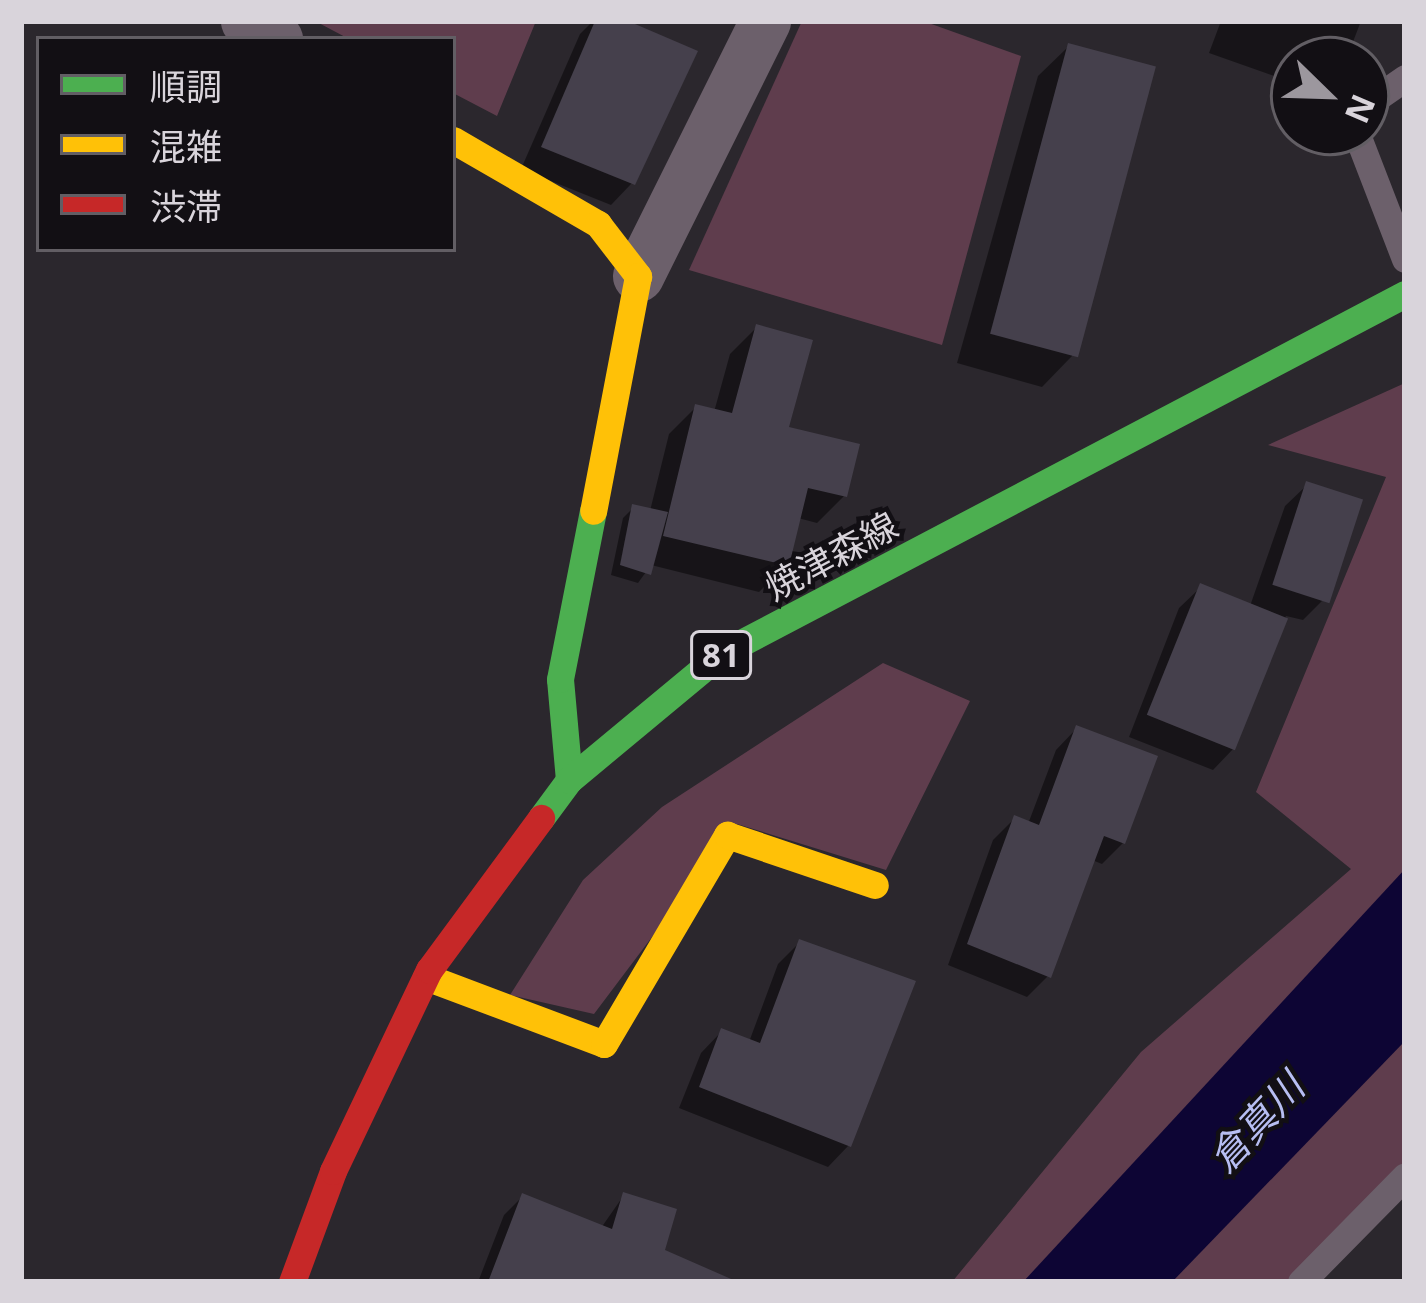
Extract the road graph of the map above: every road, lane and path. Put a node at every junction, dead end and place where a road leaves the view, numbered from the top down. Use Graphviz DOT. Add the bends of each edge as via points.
graph roads {
  1 [pos="765,21"];
  2 [pos="456,142"];
  3 [pos="1365,156"];
  4 [pos="1405,259"];
  5 [pos="638,276"];
  6 [pos="1405,294"];
  7 [pos="569,779"];
  8 [pos="875,885"];
  9 [pos="426,977"];
  10 [pos="1405,1176"];
  11 [pos="292,1282"];
  12 [pos="1301,1282"];
  1 -- 5 [label="street"];
  2 -- 5 [label="main road" via="598,224"];
  3 -- 4 [label="lane"];
  5 -- 7 [label="main road" via="560,679"];
  6 -- 7 [label="main road, 焼津森線 / 81" via="722,653"];
  7 -- 9 [label="main road, 焼津森線 / 81"];
  8 -- 9 [label="main road" via="727,836 604,1044"];
  9 -- 11 [label="main road, 焼津森線 / 81" via="333,1171"];
  10 -- 12 [label="lane"];
}
